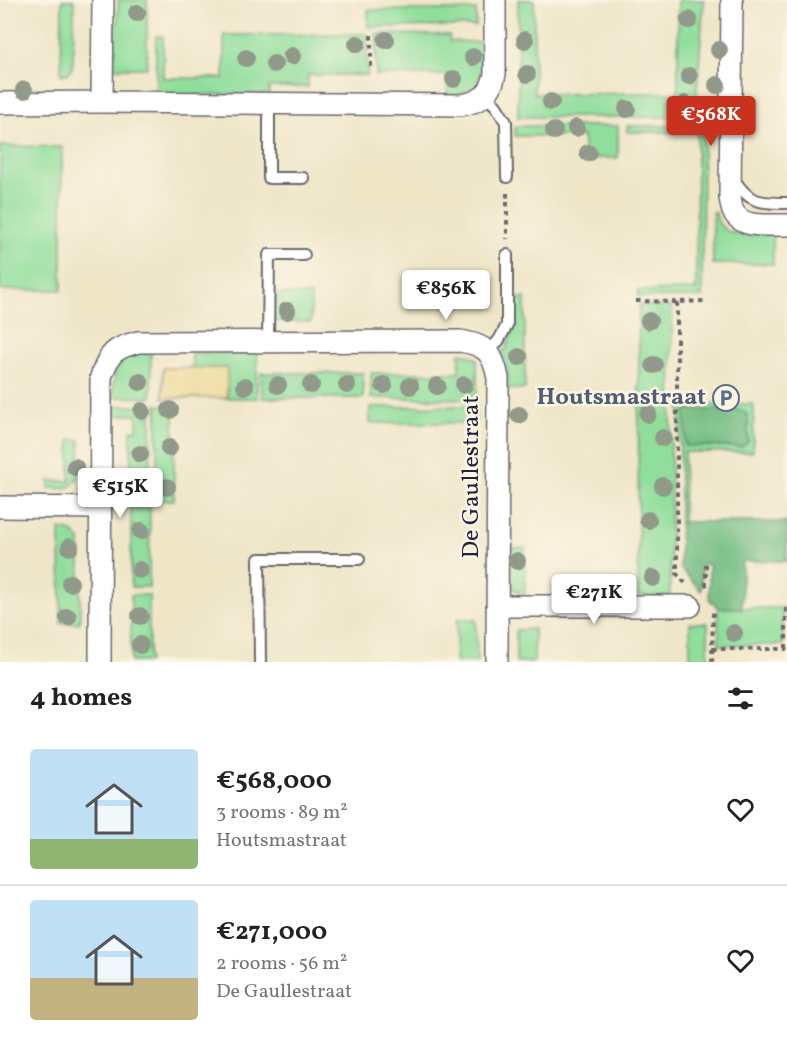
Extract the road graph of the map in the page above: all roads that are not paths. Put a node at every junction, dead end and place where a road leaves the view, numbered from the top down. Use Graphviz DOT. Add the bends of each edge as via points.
graph roads {
  1 [pos="103,0"];
  2 [pos="495,0"];
  3 [pos="732,0"];
  4 [pos="485,95"];
  5 [pos="102,102"];
  6 [pos="0,103"];
  7 [pos="269,104"];
  8 [pos="730,171"];
  9 [pos="507,177"];
  10 [pos="303,178"];
  11 [pos="787,203"];
  12 [pos="787,225"];
  13 [pos="304,255"];
  14 [pos="507,255"];
  15 [pos="268,341"];
  16 [pos="488,352"];
  17 [pos="0,507"];
  18 [pos="100,508"];
  19 [pos="359,559"];
  20 [pos="698,599"];
  21 [pos="497,606"];
  22 [pos="100,662"];
  23 [pos="260,662"];
  24 [pos="497,662"];
  1 -- 5 [label="street"];
  2 -- 4 [label="street" via="495,74"];
  3 -- 8 [label="street"];
  4 -- 7 [label="street" via="461,105"];
  4 -- 9 [label="lane" via="506,122"];
  5 -- 6 [label="street"];
  5 -- 7 [label="street"];
  7 -- 10 [label="lane" via="268,178"];
  8 -- 11 [label="lane" via="741,191 756,200"];
  8 -- 12 [label="street" via="733,212 753,224"];
  13 -- 15 [label="lane" via="269,255"];
  14 -- 16 [label="lane" via="507,325"];
  15 -- 16 [label="street" via="460,341 474,343"];
  15 -- 18 [label="street" via="138,342 114,351 101,377"];
  16 -- 21 [label="street, De Gaullestraat" via="498,378"];
  17 -- 18 [label="street"];
  18 -- 22 [label="street"];
  19 -- 23 [label="lane" via="259,560"];
  20 -- 21 [label="street"];
  21 -- 24 [label="street, De Gaullestraat"];
}
